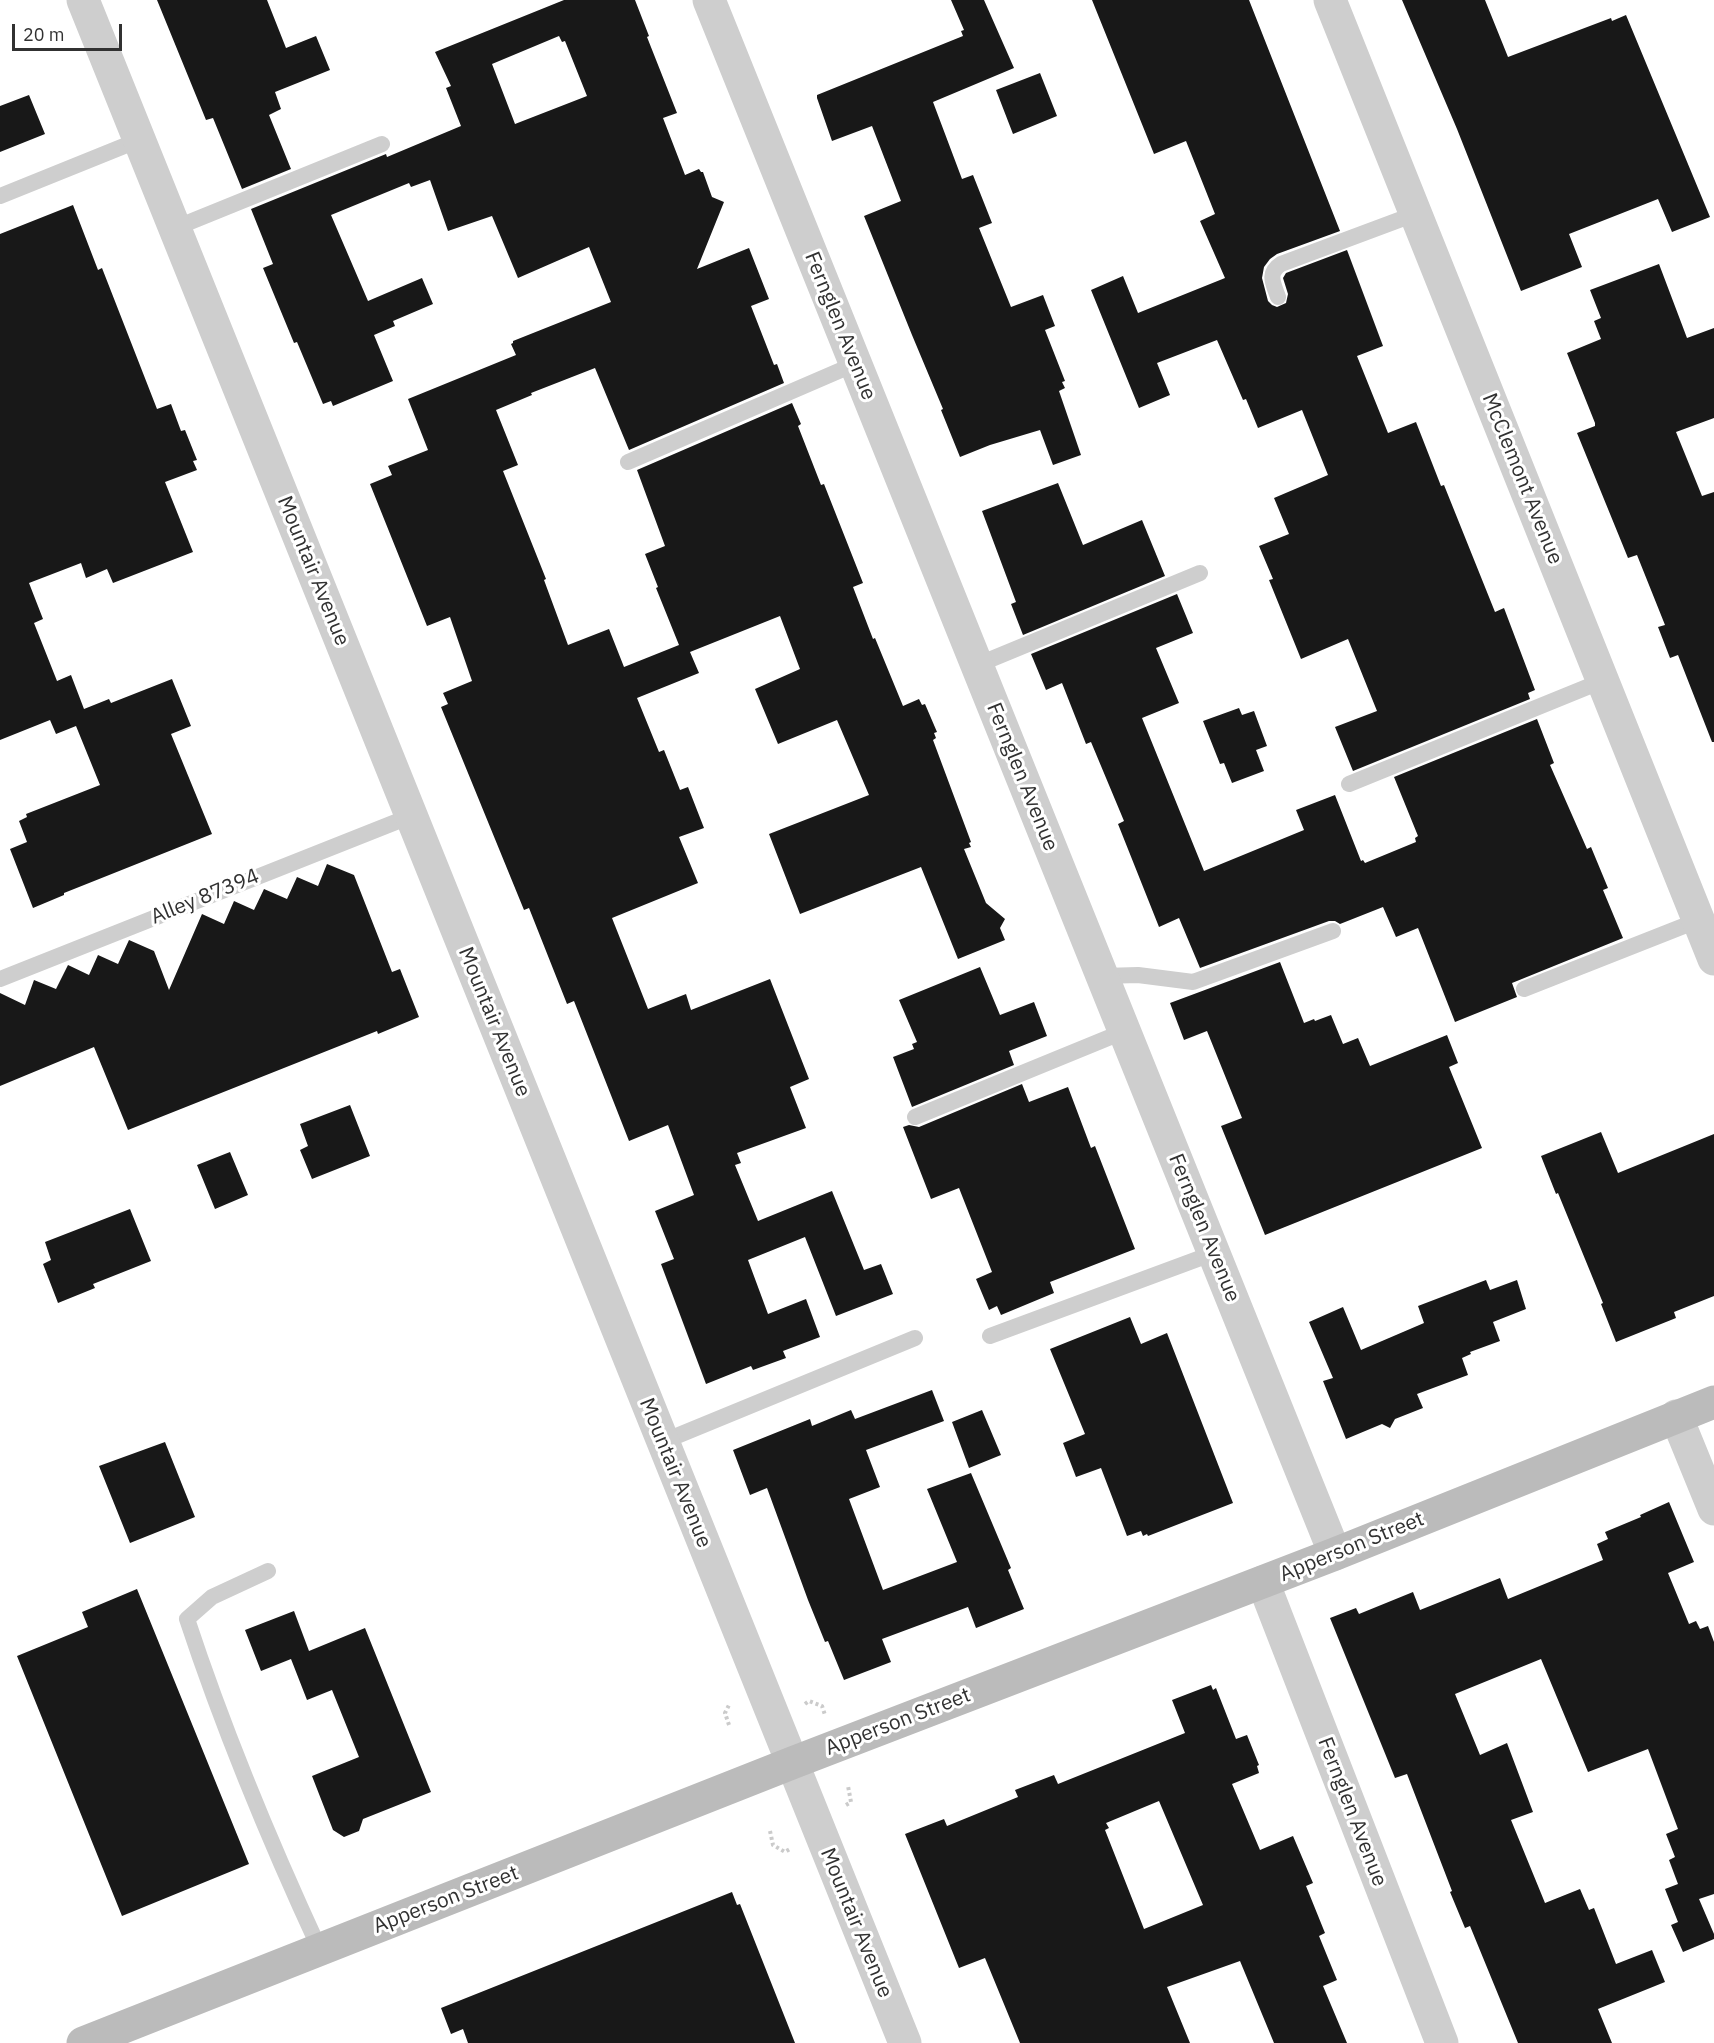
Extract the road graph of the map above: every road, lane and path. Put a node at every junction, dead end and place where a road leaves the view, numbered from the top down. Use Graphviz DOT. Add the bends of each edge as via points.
graph roads {
  1 [pos="83,0"];
  2 [pos="709,0"];
  3 [pos="1330,0"];
  4 [pos="139,140"];
  5 [pos="382,144"];
  6 [pos="0,196"];
  7 [pos="1416,214"];
  8 [pos="174,228"];
  9 [pos="1278,297"];
  10 [pos="855,364"];
  11 [pos="628,462"];
  12 [pos="1200,573"];
  13 [pos="977,665"];
  14 [pos="1602,681"];
  15 [pos="1349,784"];
  16 [pos="411,816"];
  17 [pos="1699,920"];
  18 [pos="1333,931"];
  19 [pos="1714,959"];
  20 [pos="1103,976"];
  21 [pos="0,979"];
  22 [pos="1524,989"];
  23 [pos="1125,1031"];
  24 [pos="915,1117"];
  25 [pos="1214,1253"];
  26 [pos="990,1336"];
  27 [pos="915,1338"];
  28 [pos="1714,1402"];
  29 [pos="1676,1416"];
  30 [pos="662,1442"];
  31 [pos="1714,1509"];
  32 [pos="1335,1554"];
  33 [pos="268,1571"];
  34 [pos="1263,1582"];
  35 [pos="738,1705"];
  36 [pos="802,1706"];
  37 [pos="822,1706"];
  38 [pos="729,1725"];
  39 [pos="792,1763"];
  40 [pos="848,1786"];
  41 [pos="850,1802"];
  42 [pos="770,1831"];
  43 [pos="792,1847"];
  44 [pos="320,1950"];
  45 [pos="83,2043"];
  46 [pos="905,2043"];
  47 [pos="1442,2043"];
  1 -- 4 [label="street, Mountair Avenue"];
  2 -- 10 [label="street, Fernglen Avenue"];
  3 -- 7 [label="street, McClemont Avenue"];
  4 -- 6 [label="lane"];
  4 -- 8 [label="street, Mountair Avenue"];
  5 -- 8 [label="lane"];
  7 -- 9 [label="lane" via="1278,266 1271,277"];
  7 -- 14 [label="street, McClemont Avenue"];
  8 -- 16 [label="street, Mountair Avenue"];
  10 -- 11 [label="lane"];
  10 -- 13 [label="street, Fernglen Avenue"];
  12 -- 13 [label="lane"];
  13 -- 20 [label="street, Fernglen Avenue"];
  14 -- 15 [label="lane"];
  14 -- 17 [label="street, McClemont Avenue"];
  16 -- 21 [label="lane, Alley 87394"];
  16 -- 30 [label="street, Mountair Avenue"];
  17 -- 19 [label="street, McClemont Avenue"];
  17 -- 22 [label="lane"];
  18 -- 20 [label="lane" via="1193,982 1138,975"];
  20 -- 23 [label="street, Fernglen Avenue"];
  23 -- 24 [label="lane"];
  23 -- 25 [label="street, Fernglen Avenue"];
  25 -- 26 [label="lane"];
  25 -- 32 [label="street, Fernglen Avenue"];
  27 -- 30 [label="lane"];
  28 -- 29 [label="main road, Apperson Street"];
  29 -- 31 [label="street"];
  29 -- 32 [label="main road, Apperson Street"];
  30 -- 39 [label="street, Mountair Avenue"];
  32 -- 34 [label="main road, Apperson Street"];
  33 -- 44 [label="lane" via="212,1597 187,1618 229,1736"];
  34 -- 39 [label="main road, Apperson Street"];
  34 -- 47 [label="street, Fernglen Avenue"];
  35 -- 38 [label="path" via="730,1703 725,1713"];
  36 -- 37 [label="path" via="809,1701"];
  39 -- 44 [label="main road, Apperson Street"];
  39 -- 46 [label="street, Mountair Avenue"];
  40 -- 41 [label="path"];
  42 -- 43 [label="path" via="773,1845 785,1852"];
  44 -- 45 [label="main road, Apperson Street"];
}
